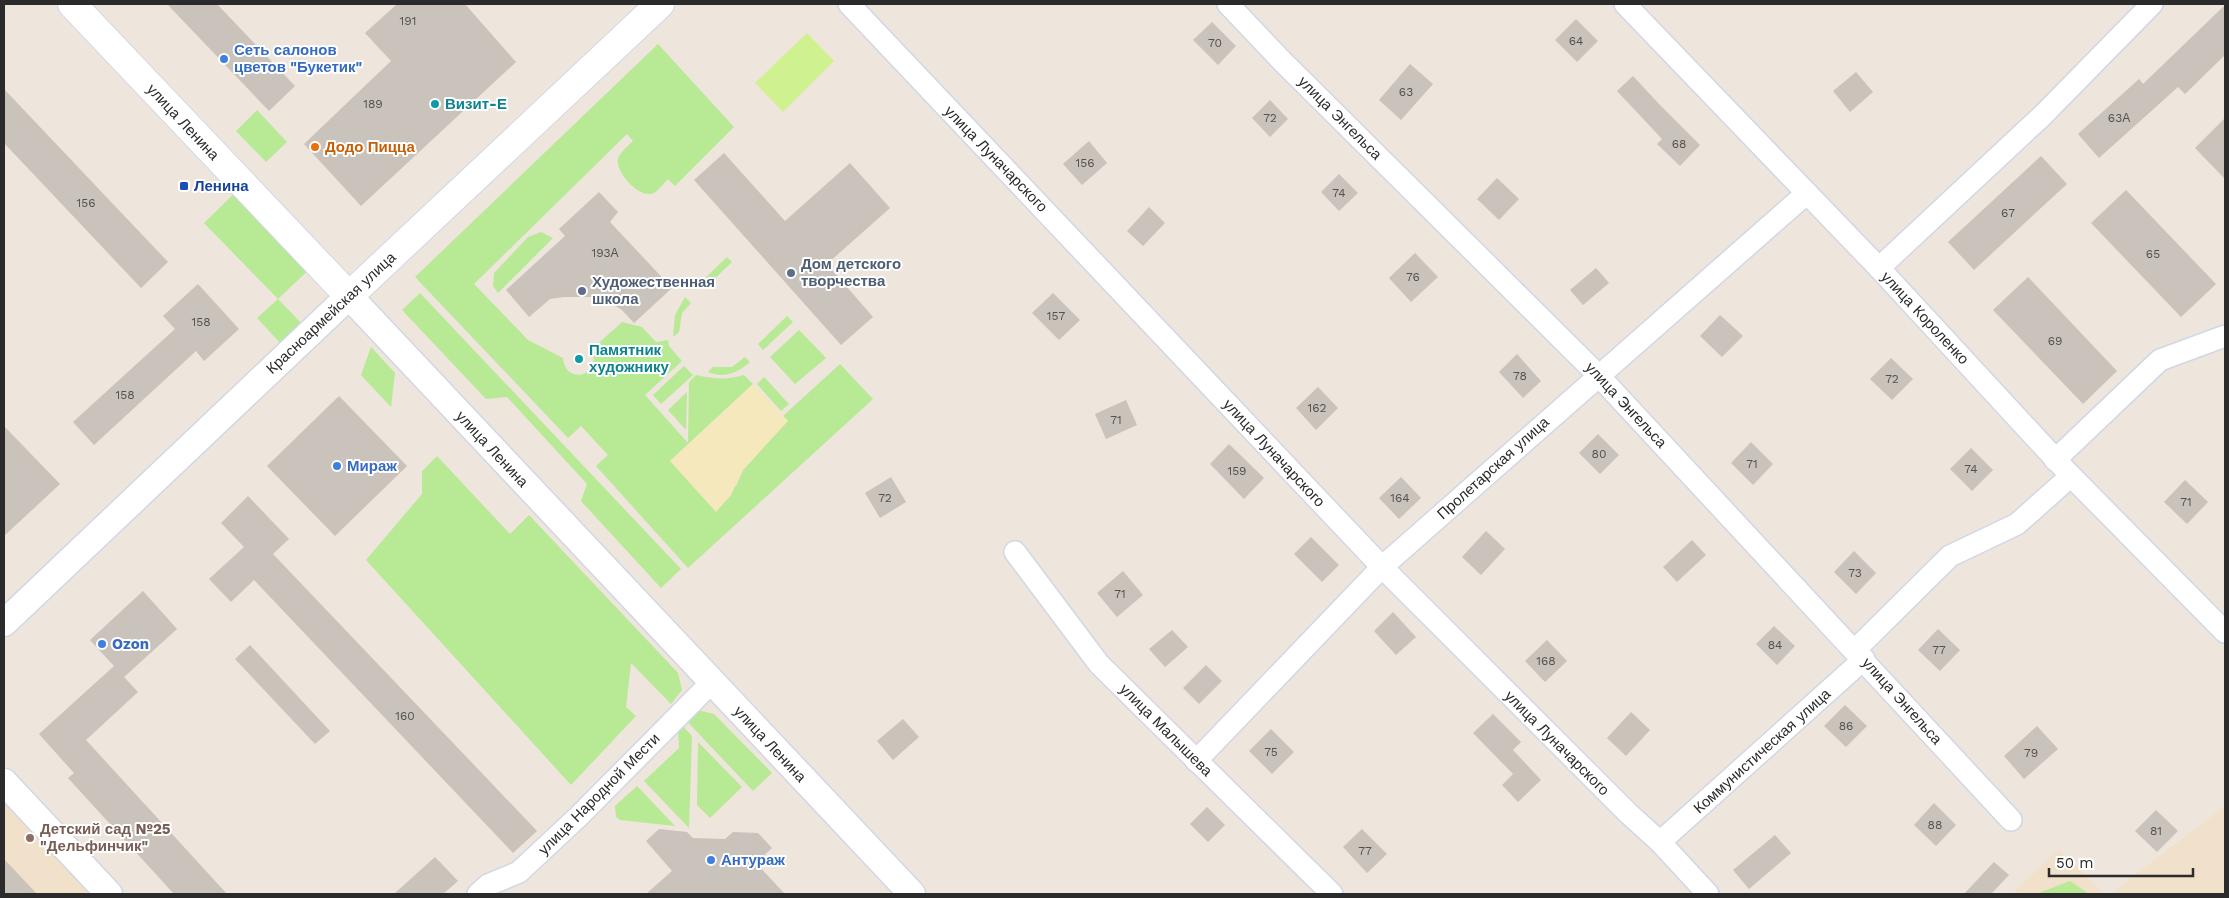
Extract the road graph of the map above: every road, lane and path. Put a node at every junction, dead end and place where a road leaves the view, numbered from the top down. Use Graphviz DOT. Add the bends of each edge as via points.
graph roads {
  1 [pos="72,4"];
  2 [pos="660,4"];
  3 [pos="849,4"];
  4 [pos="1228,4"];
  5 [pos="1625,4"];
  6 [pos="2152,4"];
  7 [pos="1807,193"];
  8 [pos="1879,268"];
  9 [pos="349,296"];
  10 [pos="2225,336"];
  11 [pos="1598,375"];
  12 [pos="2055,460"];
  13 [pos="2071,476"];
  14 [pos="1015,552"];
  15 [pos="1382,567"];
  16 [pos="4,623"];
  17 [pos="2225,632"];
  18 [pos="1860,655"];
  19 [pos="712,682"];
  20 [pos="1196,761"];
  21 [pos="4,782"];
  22 [pos="2011,820"];
  23 [pos="1660,842"];
  24 [pos="109,894"];
  25 [pos="478,894"];
  26 [pos="912,894"];
  27 [pos="1332,894"];
  28 [pos="1708,894"];
  1 -- 9 [label="main road, улица Ленина"];
  2 -- 9 [label="main road, Красноармейская улица"];
  3 -- 15 [label="street, улица Луначарского"];
  4 -- 11 [label="street, улица Энгельса"];
  5 -- 7 [label="street, улица Короленко"];
  6 -- 8 [label="street" via="2043,115"];
  7 -- 8 [label="street, улица Короленко"];
  7 -- 11 [label="street, Пролетарская улица"];
  8 -- 12 [label="street, улица Короленко"];
  9 -- 16 [label="street, Красноармейская улица"];
  9 -- 19 [label="street, улица Ленина"];
  10 -- 12 [label="street" via="2160,360"];
  11 -- 15 [label="street, Пролетарская улица"];
  11 -- 18 [label="street, улица Энгельса"];
  12 -- 13 [label="street, улица Короленко"];
  13 -- 17 [label="street, улица Короленко"];
  13 -- 18 [label="street, Коммунистическая улица" via="2018,524 1950,556"];
  14 -- 20 [label="street, улица Малышева" via="1100,664"];
  15 -- 20 [label="street, Пролетарская улица"];
  15 -- 23 [label="street, улица Луначарского"];
  18 -- 22 [label="street, улица Энгельса"];
  18 -- 23 [label="street, Коммунистическая улица"];
  19 -- 25 [label="street, улица Народной Мести" via="519,872 488,885"];
  19 -- 26 [label="street, улица Ленина"];
  20 -- 27 [label="street, улица Малышева"];
  21 -- 24 [label="street"];
  23 -- 28 [label="street, улица Луначарского"];
}
